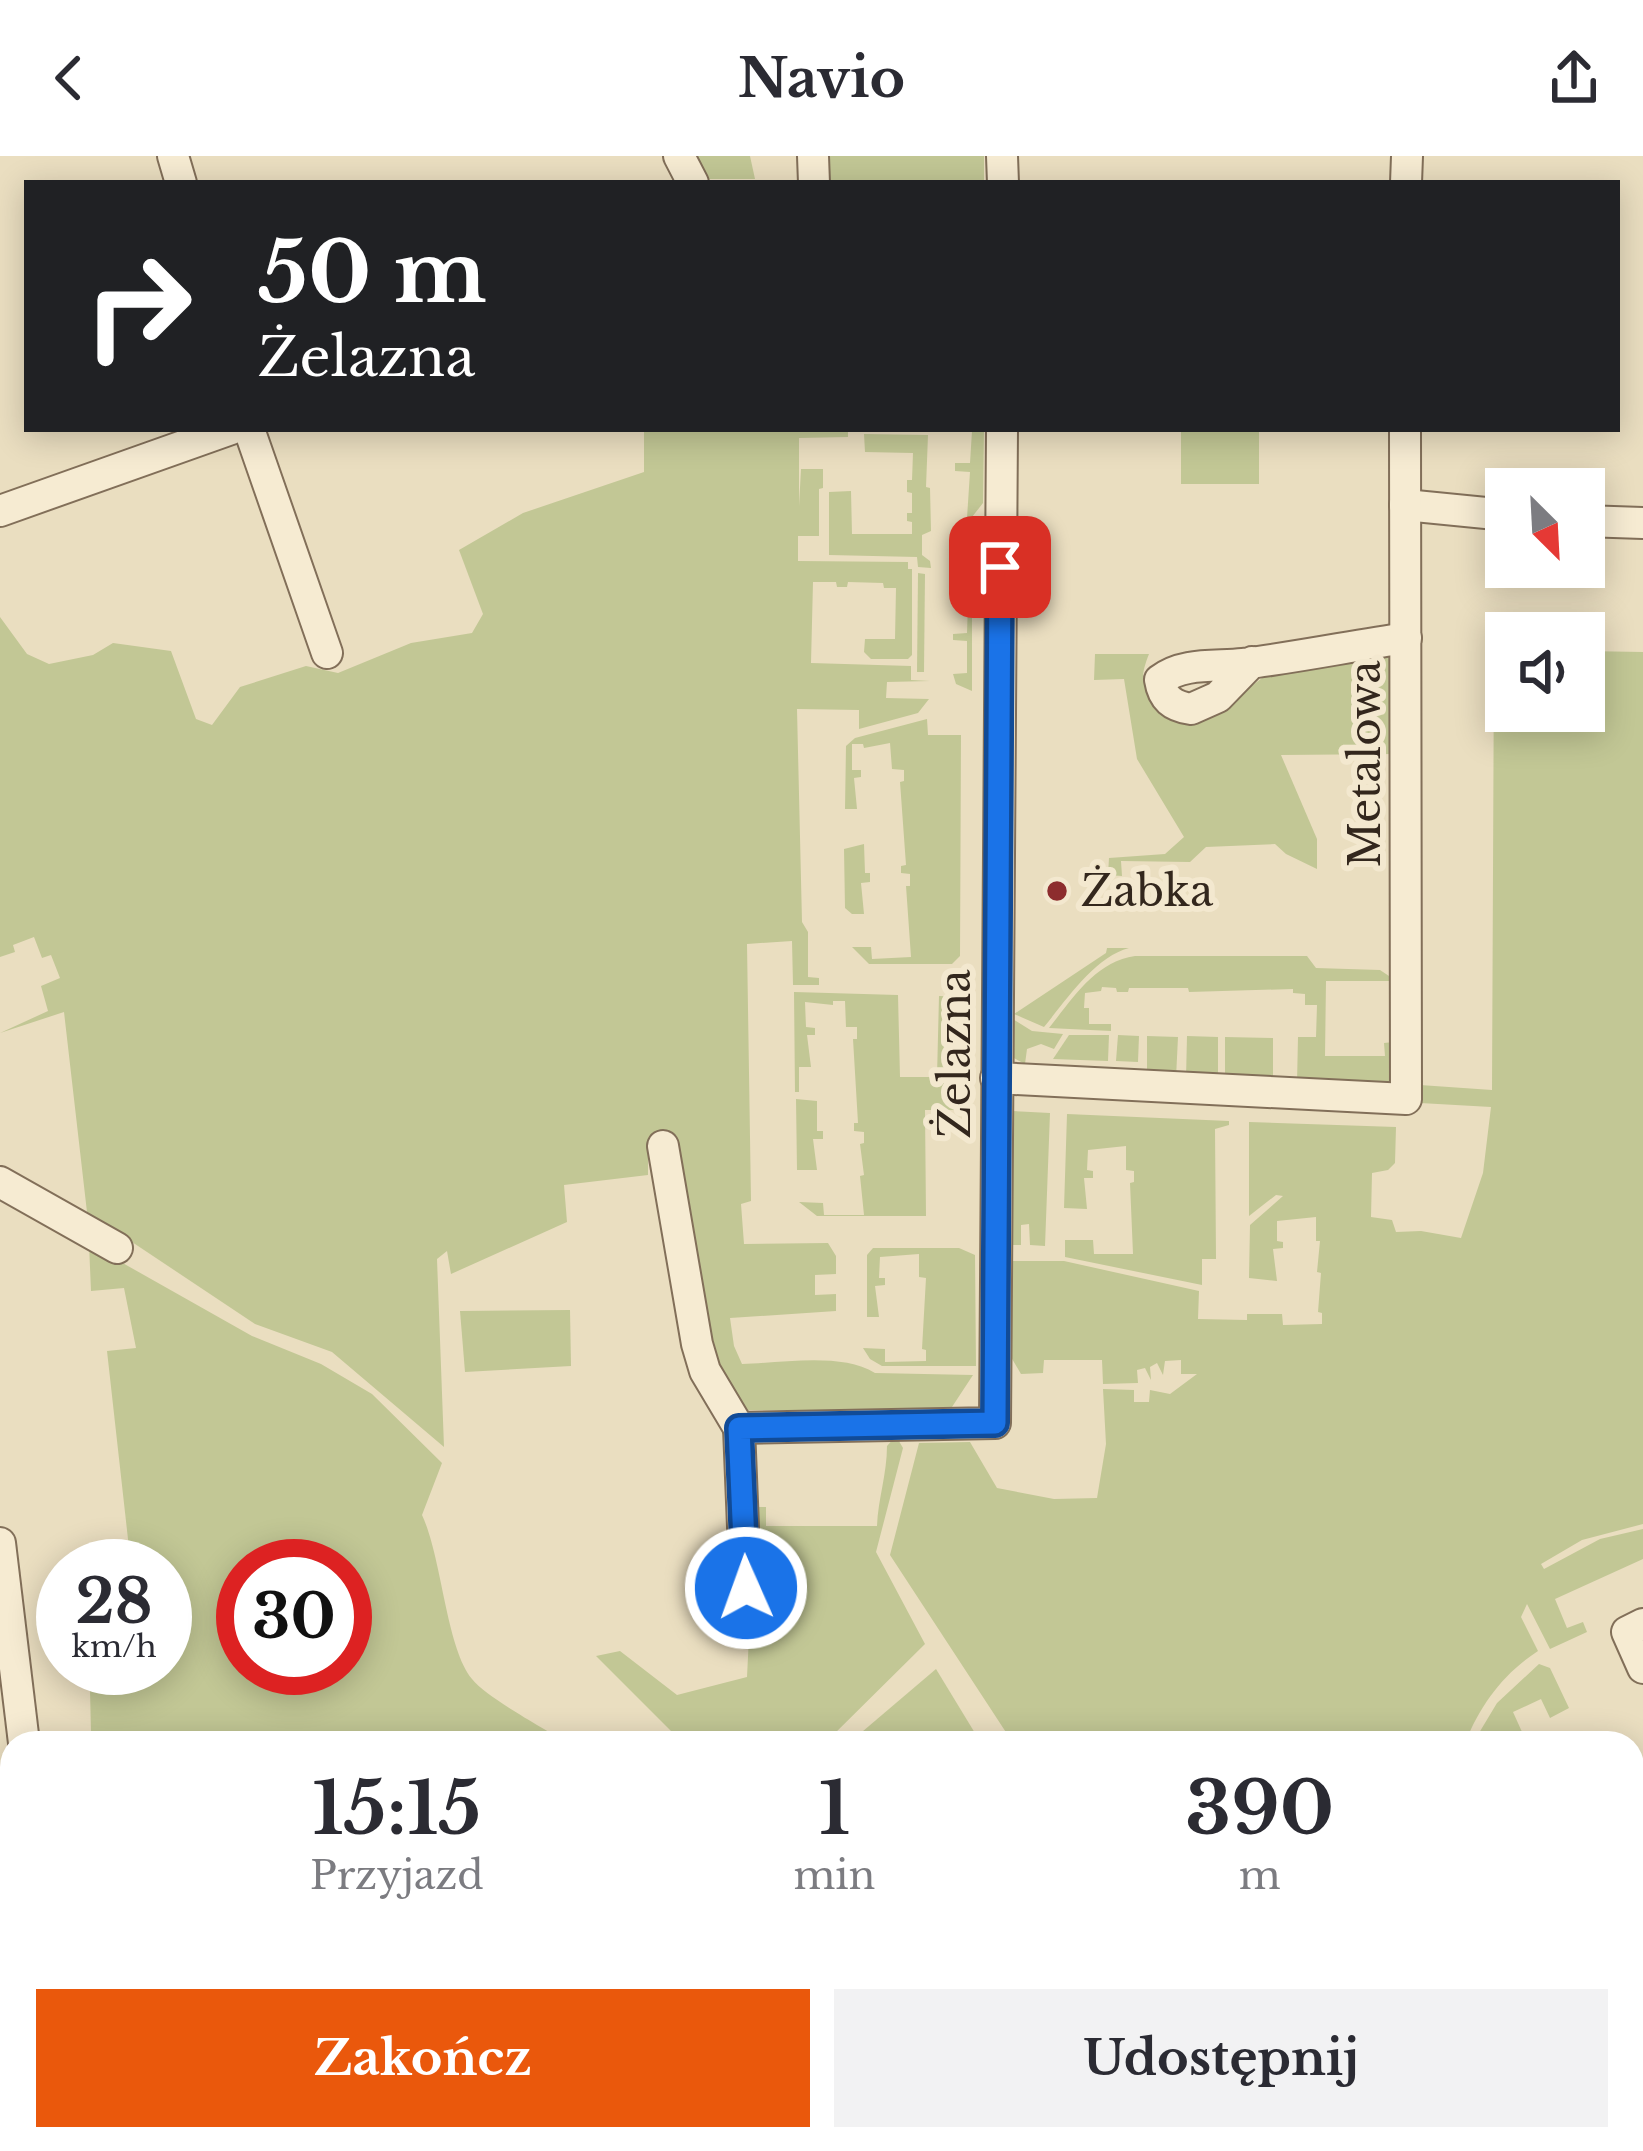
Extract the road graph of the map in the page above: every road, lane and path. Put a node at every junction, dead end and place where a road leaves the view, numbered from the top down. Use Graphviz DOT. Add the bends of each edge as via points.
graph roads {
  1 [pos="223,432"];
  2 [pos="250,432"];
  3 [pos="1002,432"];
  4 [pos="1405,432"];
  5 [pos="1405,505"];
  6 [pos="0,511"];
  7 [pos="1485,513"];
  8 [pos="1605,522"];
  9 [pos="1643,523"];
  10 [pos="1406,638"];
  11 [pos="327,653"];
  12 [pos="1252,662"];
  13 [pos="996,1078"];
  14 [pos="663,1146"];
  15 [pos="0,1182"];
  16 [pos="117,1248"];
  17 [pos="739,1428"];
  18 [pos="0,1543"];
  19 [pos="1643,1624"];
  20 [pos="747,1625"];
  21 [pos="1643,1667"];
  22 [pos="23,1731"];
  1 -- 6 [label="street"];
  2 -- 11 [label="street"];
  3 -- 13 [label="street, Żelazna"];
  4 -- 5 [label="street, Metalowa"];
  5 -- 7 [label="street"];
  5 -- 10 [label="street, Metalowa"];
  8 -- 9 [label="street"];
  10 -- 12 [label="street"];
  10 -- 13 [label="street, Metalowa" via="1406,1099"];
  13 -- 17 [label="street, Żelazna" via="995,1423"];
  14 -- 17 [label="street" via="697,1344"];
  15 -- 16 [label="street"];
  17 -- 20 [label="street"];
  18 -- 22 [label="street"];
  19 -- 21 [label="street" via="1627,1631"];
}
